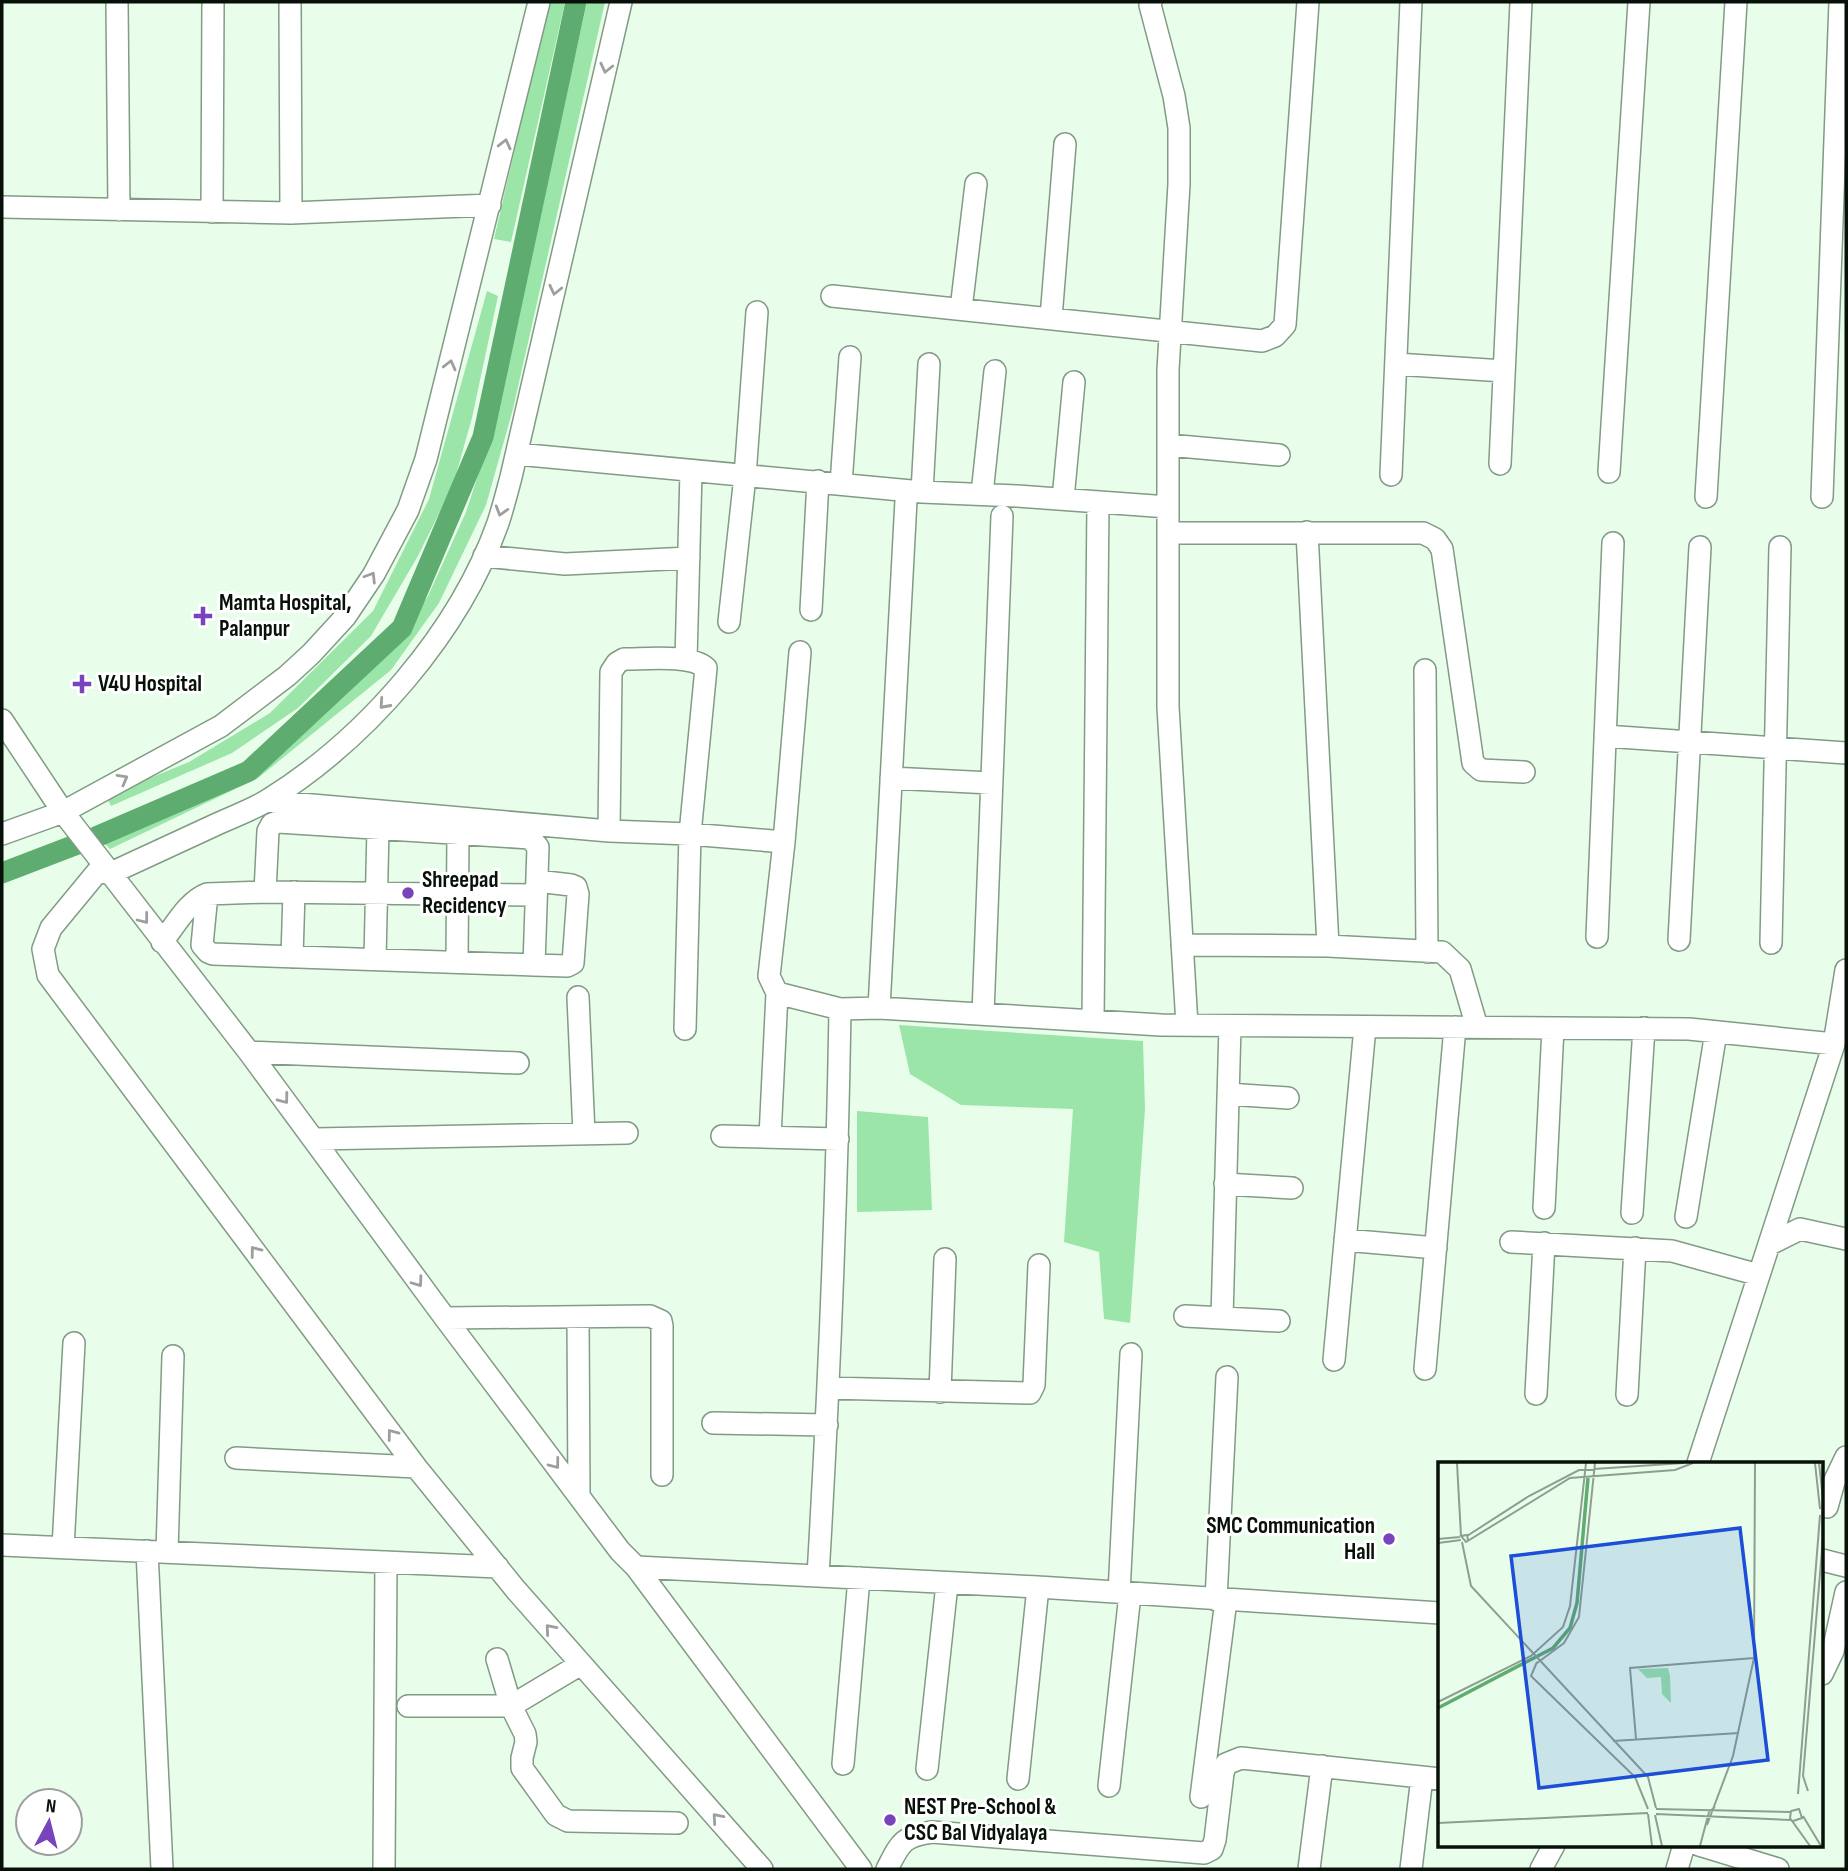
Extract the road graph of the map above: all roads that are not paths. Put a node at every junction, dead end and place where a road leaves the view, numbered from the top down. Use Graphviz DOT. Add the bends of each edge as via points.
graph roads {
  1 [pos="117,2"];
  2 [pos="213,2"];
  3 [pos="290,2"];
  4 [pos="539,2"];
  5 [pos="621,2"];
  6 [pos="1151,2"];
  7 [pos="1308,2"];
  8 [pos="1411,2"];
  9 [pos="1521,2"];
  10 [pos="1639,2"];
  11 [pos="1736,2"];
  12 [pos="1840,2"];
  13 [pos="1065,144"];
  14 [pos="976,184"];
  15 [pos="490,205"];
  16 [pos="2,207"];
  17 [pos="119,210"];
  18 [pos="212,212"];
  19 [pos="291,213"];
  20 [pos="832,296"];
  21 [pos="961,309"];
  22 [pos="757,312"];
  23 [pos="1051,318"];
  24 [pos="1169,331"];
  25 [pos="850,357"];
  26 [pos="929,364"];
  27 [pos="1396,364"];
  28 [pos="995,371"];
  29 [pos="1504,371"];
  30 [pos="1074,382"];
  31 [pos="1168,445"];
  32 [pos="517,454"];
  33 [pos="1279,455"];
  34 [pos="1500,464"];
  35 [pos="691,472"];
  36 [pos="1609,472"];
  37 [pos="1391,475"];
  38 [pos="745,476"];
  39 [pos="818,481"];
  40 [pos="841,484"];
  41 [pos="982,494"];
  42 [pos="914,496"];
  43 [pos="1822,496"];
  44 [pos="1706,497"];
  45 [pos="1063,499"];
  46 [pos="1098,502"];
  47 [pos="1168,507"];
  48 [pos="1002,516"];
  49 [pos="1307,532"];
  50 [pos="1168,533"];
  51 [pos="1613,543"];
  52 [pos="1700,547"];
  53 [pos="1780,547"];
  54 [pos="484,555"];
  55 [pos="689,558"];
  56 [pos="811,610"];
  57 [pos="729,622"];
  58 [pos="800,652"];
  59 [pos="686,660"];
  60 [pos="1425,670"];
  61 [pos="2,720"];
  62 [pos="1605,736"];
  63 [pos="1690,742"];
  64 [pos="1775,748"];
  65 [pos="1846,753"];
  66 [pos="1524,772"];
  67 [pos="891,778"];
  68 [pos="992,783"];
  69 [pos="266,802"];
  70 [pos="69,818"];
  71 [pos="378,828"];
  72 [pos="609,831"];
  73 [pos="458,833"];
  74 [pos="2,834"];
  75 [pos="690,834"];
  76 [pos="784,842"];
  77 [pos="106,869"];
  78 [pos="536,888"];
  79 [pos="265,892"];
  80 [pos="294,892"];
  81 [pos="207,894"];
  82 [pos="377,894"];
  83 [pos="458,894"];
  84 [pos="1597,937"];
  85 [pos="1679,940"];
  86 [pos="162,942"];
  87 [pos="1771,943"];
  88 [pos="1182,945"];
  89 [pos="1328,946"];
  90 [pos="1427,952"];
  91 [pos="292,957"];
  92 [pos="375,960"];
  93 [pos="457,962"];
  94 [pos="534,965"];
  95 [pos="1846,970"];
  96 [pos="777,993"];
  97 [pos="578,997"];
  98 [pos="879,1008"];
  99 [pos="840,1009"];
  100 [pos="983,1014"];
  101 [pos="1093,1021"];
  102 [pos="1187,1026"];
  103 [pos="1230,1026"];
  104 [pos="1365,1027"];
  105 [pos="1455,1027"];
  106 [pos="1477,1027"];
  107 [pos="1553,1028"];
  108 [pos="1644,1028"];
  109 [pos="685,1029"];
  110 [pos="1716,1032"];
  111 [pos="1834,1044"];
  112 [pos="249,1052"];
  113 [pos="518,1063"];
  114 [pos="1228,1094"];
  115 [pos="1289,1098"];
  116 [pos="627,1133"];
  117 [pos="584,1134"];
  118 [pos="722,1136"];
  119 [pos="770,1137"];
  120 [pos="314,1139"];
  121 [pos="838,1139"];
  122 [pos="1226,1184"];
  123 [pos="1292,1188"];
  124 [pos="1544,1208"];
  125 [pos="1632,1213"];
  126 [pos="1686,1217"];
  127 [pos="1846,1239"];
  128 [pos="1345,1240"];
  129 [pos="1511,1242"];
  130 [pos="1544,1244"];
  131 [pos="1770,1244"];
  132 [pos="1436,1248"];
  133 [pos="1635,1248"];
  134 [pos="945,1258"];
  135 [pos="1039,1265"];
  136 [pos="1759,1275"];
  137 [pos="1185,1315"];
  138 [pos="578,1317"];
  139 [pos="444,1318"];
  140 [pos="1222,1318"];
  141 [pos="1279,1321"];
  142 [pos="74,1343"];
  143 [pos="1131,1353"];
  144 [pos="173,1356"];
  145 [pos="1334,1360"];
  146 [pos="1425,1369"];
  147 [pos="1227,1377"];
  148 [pos="828,1388"];
  149 [pos="940,1392"];
  150 [pos="1536,1394"];
  151 [pos="1627,1395"];
  152 [pos="713,1423"];
  153 [pos="827,1425"];
  154 [pos="1846,1457"];
  155 [pos="236,1458"];
  156 [pos="1698,1462"];
  157 [pos="416,1467"];
  158 [pos="662,1475"];
  159 [pos="579,1496"];
  160 [pos="1827,1507"];
  161 [pos="2,1545"];
  162 [pos="63,1548"];
  163 [pos="157,1552"];
  164 [pos="1824,1560"];
  165 [pos="386,1562"];
  166 [pos="1846,1566"];
  167 [pos="498,1567"];
  168 [pos="636,1567"];
  169 [pos="818,1576"];
  170 [pos="859,1578"];
  171 [pos="947,1584"];
  172 [pos="1038,1587"];
  173 [pos="1846,1592"];
  174 [pos="1125,1594"];
  175 [pos="1221,1600"];
  176 [pos="1438,1613"];
  177 [pos="497,1659"];
  178 [pos="581,1664"];
  179 [pos="1824,1670"];
  180 [pos="408,1706"];
  181 [pos="511,1706"];
  182 [pos="843,1764"];
  183 [pos="1322,1766"];
  184 [pos="928,1769"];
  185 [pos="1431,1778"];
  186 [pos="1018,1779"];
  187 [pos="1109,1786"];
  188 [pos="1201,1797"];
  189 [pos="677,1823"];
  190 [pos="1553,1846"];
  191 [pos="1684,1846"];
  192 [pos="1702,1846"];
  193 [pos="1765,1867"];
  194 [pos="162,1869"];
  195 [pos="384,1869"];
  196 [pos="762,1869"];
  197 [pos="861,1869"];
  198 [pos="887,1869"];
  199 [pos="1309,1869"];
  200 [pos="1411,1869"];
  201 [pos="1541,1869"];
  202 [pos="1677,1869"];
  1 -- 17 [label="street"];
  2 -- 18 [label="street"];
  3 -- 19 [label="street"];
  15 -- 4 [label="street, one-way"];
  5 -- 32 [label="street, one-way"];
  6 -- 24 [label="street" via="1179,128"];
  7 -- 24 [label="street" via="1285,325 1262,341"];
  8 -- 27 [label="street"];
  9 -- 29 [label="street"];
  10 -- 36 [label="street"];
  11 -- 44 [label="street"];
  12 -- 43 [label="street"];
  13 -- 23 [label="street"];
  14 -- 21 [label="street"];
  15 -- 19 [label="street"];
  70 -- 15 [label="street, one-way" via="221,726 287,676 345,617 408,510 417,485"];
  16 -- 17 [label="street"];
  17 -- 18 [label="street"];
  18 -- 19 [label="street"];
  20 -- 21 [label="street"];
  21 -- 23 [label="street"];
  22 -- 38 [label="street"];
  23 -- 24 [label="street"];
  24 -- 31 [label="street"];
  25 -- 40 [label="street"];
  26 -- 42 [label="street"];
  27 -- 29 [label="street"];
  27 -- 37 [label="street"];
  28 -- 41 [label="street"];
  29 -- 34 [label="street"];
  30 -- 45 [label="street"];
  31 -- 33 [label="street"];
  31 -- 47 [label="street"];
  32 -- 35 [label="street"];
  32 -- 54 [label="street, one-way"];
  35 -- 38 [label="street"];
  35 -- 55 [label="street"];
  38 -- 39 [label="street"];
  38 -- 57 [label="street"];
  39 -- 40 [label="street"];
  39 -- 56 [label="street"];
  40 -- 42 [label="street"];
  41 -- 42 [label="street"];
  41 -- 45 [label="street"];
  42 -- 67 [label="street"];
  45 -- 46 [label="street"];
  46 -- 47 [label="street"];
  46 -- 101 [label="street"];
  47 -- 50 [label="street"];
  48 -- 68 [label="street"];
  49 -- 50 [label="street"];
  49 -- 66 [label="street" via="1423,533 1435,539 1441,549 1473,763 1481,770"];
  49 -- 89 [label="street"];
  50 -- 88 [label="street" via="1168,706"];
  51 -- 62 [label="street"];
  52 -- 63 [label="street"];
  53 -- 64 [label="street"];
  54 -- 55 [label="street" via="565,565"];
  54 -- 69 [label="street, one-way" via="447,624 412,672 342,746"];
  55 -- 59 [label="street"];
  58 -- 76 [label="street"];
  59 -- 72 [label="street" via="624,659 611,672"];
  59 -- 75 [label="street" via="706,668"];
  60 -- 90 [label="street"];
  61 -- 70 [label="street"];
  62 -- 63 [label="street"];
  62 -- 84 [label="street"];
  63 -- 64 [label="street"];
  63 -- 85 [label="street"];
  64 -- 65 [label="street"];
  64 -- 87 [label="street"];
  67 -- 68 [label="street"];
  67 -- 98 [label="street"];
  68 -- 100 [label="street"];
  69 -- 72 [label="street"];
  69 -- 77 [label="street"];
  70 -- 74 [label="street"];
  70 -- 77 [label="street"];
  71 -- 73 [label="street"];
  71 -- 79 [label="street" via="272,824"];
  71 -- 82 [label="street"];
  72 -- 75 [label="street"];
  73 -- 78 [label="street" via="530,838 538,847"];
  73 -- 83 [label="street"];
  75 -- 76 [label="street"];
  75 -- 109 [label="street"];
  76 -- 96 [label="street" via="769,976"];
  77 -- 86 [label="street, one-way"];
  157 -- 77 [label="street, one-way" via="48,975 43,949 51,928"];
  78 -- 83 [label="street"];
  78 -- 94 [label="street"];
  78 -- 94 [label="street" via="571,885 578,894 573,964"];
  79 -- 80 [label="street"];
  79 -- 81 [label="street"];
  80 -- 82 [label="street"];
  80 -- 91 [label="street"];
  81 -- 86 [label="street" via="199,897"];
  81 -- 91 [label="street" via="202,945 208,952"];
  82 -- 83 [label="street"];
  82 -- 92 [label="street"];
  83 -- 93 [label="street"];
  86 -- 112 [label="street"];
  88 -- 89 [label="street"];
  88 -- 102 [label="street"];
  89 -- 90 [label="street"];
  90 -- 106 [label="street" via="1442,952 1460,969"];
  91 -- 92 [label="street"];
  92 -- 93 [label="street"];
  93 -- 94 [label="street"];
  95 -- 111 [label="street"];
  96 -- 99 [label="street"];
  96 -- 119 [label="street"];
  97 -- 117 [label="street"];
  98 -- 99 [label="street"];
  98 -- 100 [label="street"];
  99 -- 121 [label="street"];
  100 -- 101 [label="street"];
  101 -- 102 [label="street"];
  102 -- 103 [label="street"];
  103 -- 104 [label="street"];
  103 -- 114 [label="street"];
  104 -- 105 [label="street"];
  104 -- 128 [label="street"];
  105 -- 106 [label="street"];
  105 -- 132 [label="street"];
  106 -- 107 [label="street"];
  107 -- 108 [label="street"];
  107 -- 124 [label="street"];
  108 -- 110 [label="street"];
  108 -- 125 [label="street"];
  110 -- 111 [label="street"];
  110 -- 126 [label="street"];
  111 -- 131 [label="street"];
  112 -- 113 [label="street"];
  112 -- 120 [label="street, one-way"];
  114 -- 115 [label="street"];
  114 -- 122 [label="street"];
  116 -- 117 [label="street"];
  117 -- 120 [label="street"];
  118 -- 119 [label="street"];
  119 -- 121 [label="street"];
  120 -- 139 [label="street, one-way"];
  121 -- 148 [label="street"];
  122 -- 123 [label="street"];
  122 -- 140 [label="street"];
  127 -- 131 [label="street" via="1800,1229"];
  128 -- 132 [label="street"];
  128 -- 145 [label="street"];
  129 -- 130 [label="street"];
  130 -- 133 [label="street"];
  130 -- 150 [label="street"];
  131 -- 136 [label="street"];
  132 -- 146 [label="street"];
  133 -- 136 [label="street" via="1681,1252"];
  133 -- 151 [label="street"];
  134 -- 149 [label="street"];
  135 -- 149 [label="street" via="1030,1393"];
  136 -- 156 [label="street"];
  137 -- 140 [label="street"];
  138 -- 139 [label="street"];
  138 -- 158 [label="street" via="650,1316 661,1321"];
  138 -- 159 [label="street"];
  139 -- 159 [label="street, one-way"];
  140 -- 141 [label="street"];
  142 -- 162 [label="street"];
  143 -- 174 [label="street"];
  144 -- 163 [label="street"];
  147 -- 175 [label="street"];
  148 -- 149 [label="street"];
  148 -- 153 [label="street"];
  152 -- 153 [label="street"];
  153 -- 169 [label="street"];
  154 -- 160 [label="street"];
  155 -- 157 [label="street"];
  157 -- 167 [label="street"];
  159 -- 168 [label="street"];
  161 -- 162 [label="street"];
  162 -- 163 [label="street"];
  163 -- 165 [label="street"];
  163 -- 194 [label="street"];
  164 -- 166 [label="street"];
  165 -- 167 [label="street"];
  165 -- 195 [label="street"];
  178 -- 167 [label="street, one-way"];
  168 -- 169 [label="street"];
  168 -- 197 [label="street"];
  169 -- 170 [label="street"];
  170 -- 171 [label="street"];
  170 -- 182 [label="street"];
  171 -- 172 [label="street"];
  171 -- 184 [label="street"];
  172 -- 174 [label="street"];
  172 -- 186 [label="street"];
  173 -- 179 [label="street" via="1833,1651"];
  174 -- 175 [label="street"];
  174 -- 187 [label="street"];
  175 -- 176 [label="street"];
  175 -- 188 [label="street"];
  177 -- 181 [label="street"];
  178 -- 181 [label="street"];
  196 -- 178 [label="street, one-way"];
  180 -- 181 [label="street"];
  181 -- 189 [label="street" via="526,1742 522,1768 556,1815 568,1821"];
  183 -- 185 [label="street"];
  183 -- 198 [label="street" via="1241,1758 1226,1764 1215,1840 1205,1853 932,1832 906,1837"];
  183 -- 199 [label="street"];
  185 -- 200 [label="street"];
  190 -- 201 [label="street"];
  191 -- 202 [label="street"];
  192 -- 193 [label="street"];
}
